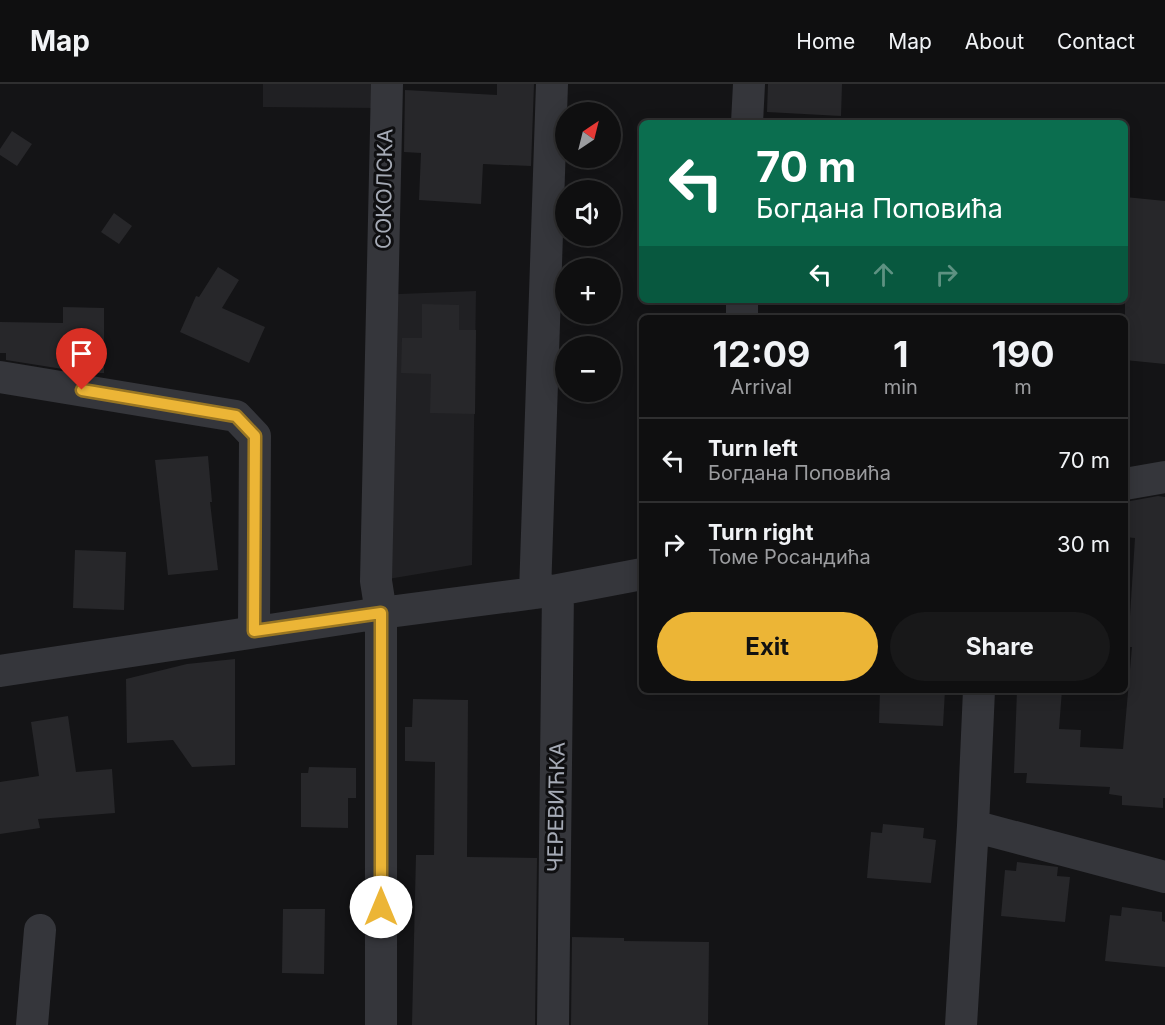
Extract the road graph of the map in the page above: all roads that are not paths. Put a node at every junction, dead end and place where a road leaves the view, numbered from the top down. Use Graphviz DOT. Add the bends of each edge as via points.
graph roads {
  1 [pos="387,84"];
  2 [pos="552,84"];
  3 [pos="748,84"];
  4 [pos="747,120"];
  5 [pos="0,377"];
  6 [pos="1165,477"];
  7 [pos="1128,483"];
  8 [pos="639,575"];
  9 [pos="546,591"];
  10 [pos="381,613"];
  11 [pos="254,631"];
  12 [pos="0,671"];
  13 [pos="979,693"];
  14 [pos="973,826"];
  15 [pos="1165,877"];
  16 [pos="40,930"];
  17 [pos="32,1025"];
  18 [pos="381,1025"];
  19 [pos="554,1025"];
  20 [pos="961,1025"];
  1 -- 10 [label="street, СОКОЛСКА" via="376,581"];
  2 -- 9 [label="street, ЧЕРЕВИЋКА"];
  3 -- 4 [label="street"];
  5 -- 11 [label="street" via="236,416 255,436"];
  6 -- 7 [label="street"];
  8 -- 9 [label="street"];
  9 -- 10 [label="street"];
  9 -- 19 [label="street, ЧЕРЕВИЋКА"];
  10 -- 11 [label="street"];
  10 -- 18 [label="street"];
  11 -- 12 [label="street"];
  13 -- 14 [label="street"];
  14 -- 15 [label="street"];
  14 -- 20 [label="street"];
  16 -- 17 [label="street"];
}
